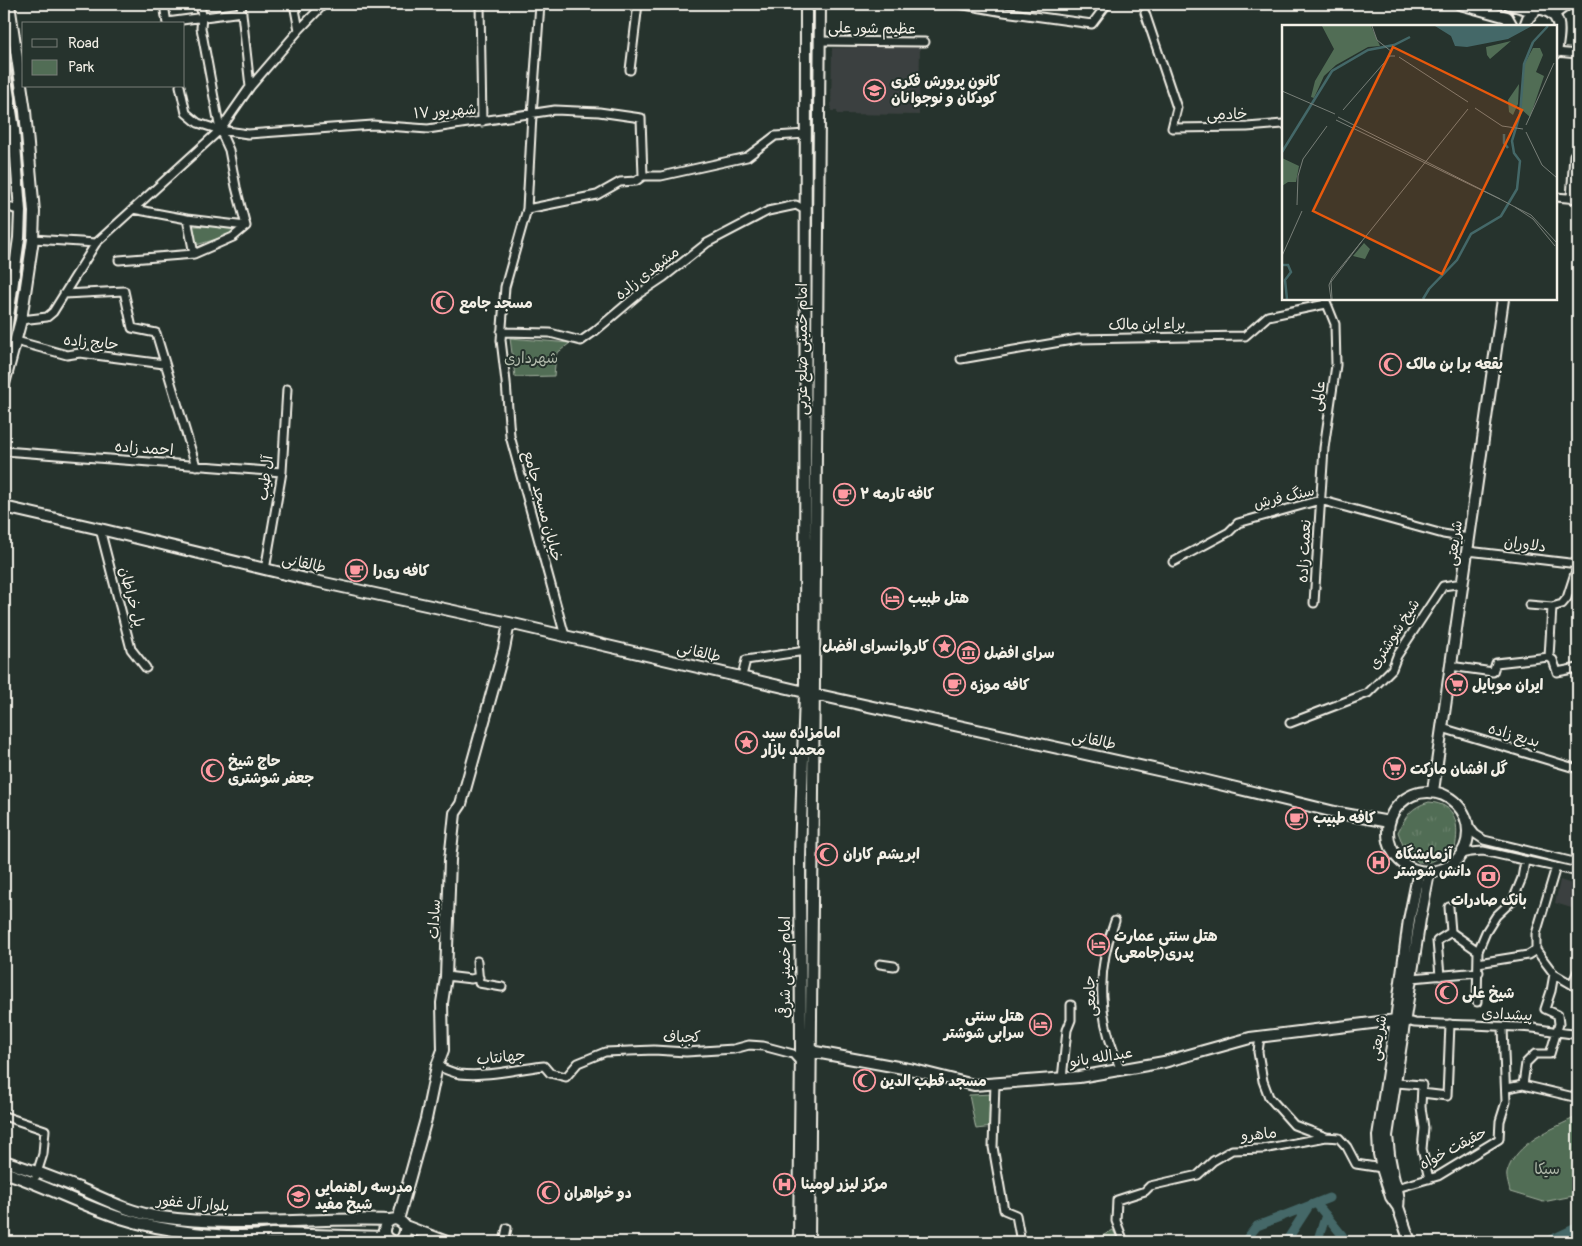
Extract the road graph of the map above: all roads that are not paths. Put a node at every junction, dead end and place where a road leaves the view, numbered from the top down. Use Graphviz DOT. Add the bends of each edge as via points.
graph roads {
  1 [pos="9,4"];
  2 [pos="164,4"];
  3 [pos="200,4"];
  4 [pos="241,4"];
  5 [pos="294,4"];
  6 [pos="324,4"];
  7 [pos="480,4"];
  8 [pos="540,4"];
  9 [pos="638,4"];
  10 [pos="806,4"];
  11 [pos="820,4"];
  12 [pos="959,4"];
  13 [pos="1107,4"];
  14 [pos="1460,4"];
  15 [pos="1509,4"];
  16 [pos="1570,4"];
  17 [pos="1540,7"];
  18 [pos="242,12"];
  19 [pos="1145,14"];
  20 [pos="1555,15"];
  21 [pos="202,16"];
  22 [pos="167,22"];
  23 [pos="172,22"];
  24 [pos="1512,25"];
  25 [pos="1525,25"];
  26 [pos="299,30"];
  27 [pos="819,41"];
  28 [pos="925,42"];
  29 [pos="1557,46"];
  30 [pos="1557,53"];
  31 [pos="1578,54"];
  32 [pos="4,66"];
  33 [pos="630,70"];
  34 [pos="250,87"];
  35 [pos="180,88"];
  36 [pos="532,115"];
  37 [pos="482,122"];
  38 [pos="1282,124"];
  39 [pos="220,130"];
  40 [pos="806,134"];
  41 [pos="1578,156"];
  42 [pos="642,176"];
  43 [pos="1557,196"];
  44 [pos="1575,199"];
  45 [pos="4,205"];
  46 [pos="132,209"];
  47 [pos="527,209"];
  48 [pos="806,210"];
  49 [pos="818,210"];
  50 [pos="20,211"];
  51 [pos="34,212"];
  52 [pos="187,220"];
  53 [pos="246,226"];
  54 [pos="33,239"];
  55 [pos="96,243"];
  56 [pos="194,254"];
  57 [pos="120,260"];
  58 [pos="64,294"];
  59 [pos="1503,300"];
  60 [pos="1326,301"];
  61 [pos="22,320"];
  62 [pos="5,330"];
  63 [pos="501,332"];
  64 [pos="16,341"];
  65 [pos="4,346"];
  66 [pos="961,359"];
  67 [pos="164,364"];
  68 [pos="4,384"];
  69 [pos="286,389"];
  70 [pos="4,451"];
  71 [pos="196,466"];
  72 [pos="282,472"];
  73 [pos="1320,500"];
  74 [pos="4,507"];
  75 [pos="100,529"];
  76 [pos="1469,538"];
  77 [pos="1468,550"];
  78 [pos="1173,562"];
  79 [pos="1578,564"];
  80 [pos="265,570"];
  81 [pos="1463,583"];
  82 [pos="1314,603"];
  83 [pos="1529,605"];
  84 [pos="1552,607"];
  85 [pos="509,622"];
  86 [pos="565,636"];
  87 [pos="805,651"];
  88 [pos="1550,657"];
  89 [pos="1450,666"];
  90 [pos="146,668"];
  91 [pos="1578,668"];
  92 [pos="743,672"];
  93 [pos="809,693"];
  94 [pos="1290,723"];
  95 [pos="1442,728"];
  96 [pos="1578,770"];
  97 [pos="1434,792"];
  98 [pos="1389,822"];
  99 [pos="1468,825"];
  100 [pos="1462,854"];
  101 [pos="1525,861"];
  102 [pos="1578,863"];
  103 [pos="1556,868"];
  104 [pos="1424,872"];
  105 [pos="1578,872"];
  106 [pos="1449,907"];
  107 [pos="1115,921"];
  108 [pos="1451,932"];
  109 [pos="1536,950"];
  110 [pos="1478,951"];
  111 [pos="477,961"];
  112 [pos="1478,963"];
  113 [pos="880,964"];
  114 [pos="894,966"];
  115 [pos="1578,971"];
  116 [pos="1479,972"];
  117 [pos="1554,974"];
  118 [pos="446,976"];
  119 [pos="1440,976"];
  120 [pos="479,977"];
  121 [pos="1412,978"];
  122 [pos="1575,986"];
  123 [pos="502,987"];
  124 [pos="1477,1002"];
  125 [pos="1071,1005"];
  126 [pos="1400,1020"];
  127 [pos="1450,1024"];
  128 [pos="1503,1028"];
  129 [pos="1557,1031"];
  130 [pos="1578,1034"];
  131 [pos="1260,1037"];
  132 [pos="806,1050"];
  133 [pos="801,1063"];
  134 [pos="438,1066"];
  135 [pos="1121,1070"];
  136 [pos="566,1077"];
  137 [pos="1062,1079"];
  138 [pos="1396,1083"];
  139 [pos="995,1084"];
  140 [pos="1522,1085"];
  141 [pos="1507,1088"];
  142 [pos="1422,1093"];
  143 [pos="1578,1098"];
  144 [pos="4,1116"];
  145 [pos="1326,1136"];
  146 [pos="4,1161"];
  147 [pos="1382,1168"];
  148 [pos="4,1172"];
  149 [pos="36,1177"];
  150 [pos="1429,1178"];
  151 [pos="1398,1188"];
  152 [pos="1400,1212"];
  153 [pos="397,1222"];
  154 [pos="507,1228"];
  155 [pos="386,1237"];
  156 [pos="399,1242"];
  157 [pos="447,1242"];
  158 [pos="504,1242"];
  159 [pos="799,1242"];
  160 [pos="809,1242"];
  161 [pos="1021,1242"];
  162 [pos="1124,1242"];
  163 [pos="1410,1242"];
  1 -- 51 [label="main road" via="25,111"];
  2 -- 22 [label="street"];
  3 -- 21 [label="street"];
  4 -- 18 [label="street"];
  5 -- 26 [label="street"];
  6 -- 26 [label="street"];
  7 -- 37 [label="street"];
  8 -- 36 [label="street"];
  9 -- 33 [label="street"];
  10 -- 40 [label="main road, امام خمینی ضلع غربی"];
  11 -- 27 [label="main road, امام خمینی ضلع غربی"];
  12 -- 13 [label="street" via="1092,24"];
  14 -- 24 [label="main road" via="1508,17"];
  15 -- 17 [label="main road"];
  16 -- 20 [label="street"];
  17 -- 20 [label="main road"];
  17 -- 25 [label="main road"];
  18 -- 21 [label="street"];
  18 -- 34 [label="street"];
  19 -- 38 [label="street, خادمی" via="1177,108 1172,128"];
  20 -- 29 [label="main road" via="1559,31"];
  21 -- 23 [label="street"];
  21 -- 39 [label="street" via="201,28"];
  26 -- 34 [label="street"];
  27 -- 28 [label="street, عظیم شور علی"];
  27 -- 49 [label="main road, امام خمینی ضلع غربی"];
  30 -- 31 [label="street"];
  32 -- 50 [label="main road" via="14,130"];
  34 -- 39 [label="street"];
  35 -- 39 [label="street, ۱۷ شهریور" via="186,112 198,123"];
  36 -- 37 [label="street, ۱۷ شهریور"];
  36 -- 42 [label="street, ۱۷ شهریور" via="555,110 641,118"];
  36 -- 47 [label="street"];
  37 -- 39 [label="street, ۱۷ شهریور" via="428,129 373,125 248,134"];
  39 -- 46 [label="street"];
  39 -- 53 [label="street" via="229,150"];
  40 -- 42 [label="street" via="775,136 747,157 660,176"];
  40 -- 48 [label="main road, امام خمینی ضلع غربی"];
  41 -- 44 [label="street" via="1574,155"];
  42 -- 47 [label="street" via="636,181 620,182 597,195"];
  43 -- 44 [label="street"];
  45 -- 50 [label="street"];
  46 -- 52 [label="street"];
  46 -- 55 [label="street"];
  47 -- 63 [label="street" via="505,287"];
  48 -- 49 [label="main road"];
  48 -- 63 [label="street, مشهدی زاده" via="796,205 768,211 707,243 581,340 550,333"];
  48 -- 87 [label="main road, امام خمینی ضلع غربی"];
  49 -- 93 [label="main road, امام خمینی ضلع غربی"];
  50 -- 51 [label="main road"];
  50 -- 62 [label="main road"];
  51 -- 54 [label="main road"];
  52 -- 53 [label="street"];
  52 -- 56 [label="street"];
  53 -- 56 [label="street" via="233,237"];
  54 -- 55 [label="street"];
  54 -- 61 [label="main road"];
  55 -- 58 [label="street"];
  56 -- 57 [label="street"];
  58 -- 61 [label="street" via="47,317"];
  58 -- 67 [label="street" via="124,291 132,328 156,333"];
  59 -- 76 [label="main road, شریعتی"];
  60 -- 66 [label="street, براء ابن مالک" via="1268,316 1245,336 1078,339"];
  60 -- 73 [label="street, عالمی" via="1335,324 1336,366"];
  61 -- 64 [label="main road"];
  62 -- 65 [label="main road"];
  63 -- 86 [label="street, خیابان مسجد جامع" via="510,436"];
  64 -- 67 [label="street, حایج زاده" via="66,356 80,353"];
  64 -- 68 [label="main road"];
  67 -- 71 [label="street"];
  69 -- 72 [label="street, آل طیب"];
  70 -- 71 [label="street, احمد زاده"];
  71 -- 72 [label="street, احمد زاده"];
  72 -- 80 [label="street, آل طیب"];
  73 -- 76 [label="street, سنگ فرش" via="1443,534"];
  73 -- 78 [label="street, سنگ فرش" via="1238,522 1229,532"];
  73 -- 82 [label="street, نعمت زاده"];
  74 -- 75 [label="main road, طالقانی"];
  75 -- 80 [label="main road, طالقانی"];
  75 -- 90 [label="street, پل خراطان" via="131,649"];
  76 -- 77 [label="main road, شریعتی"];
  77 -- 79 [label="street, دلاوران"];
  77 -- 81 [label="main road, شریعتی"];
  79 -- 84 [label="street" via="1567,598 1562,604"];
  80 -- 85 [label="main road, طالقانی"];
  81 -- 89 [label="main road, شریعتی"];
  81 -- 94 [label="street, شیخ شوشتری" via="1443,586 1397,656 1392,669 1368,693"];
  83 -- 84 [label="street"];
  84 -- 88 [label="street"];
  85 -- 86 [label="main road, طالقانی"];
  85 -- 118 [label="main road, سادات" via="461,804 455,813"];
  86 -- 93 [label="main road, طالقانی"];
  87 -- 92 [label="street" via="746,660"];
  87 -- 93 [label="main road, امام خمینی ضلع غربی"];
  88 -- 89 [label="street" via="1496,663 1493,672"];
  88 -- 91 [label="street" via="1557,672"];
  89 -- 95 [label="main road, شریعتی"];
  93 -- 98 [label="main road, طالقانی"];
  93 -- 132 [label="main road, امام خمینی شرقی" via="800,868"];
  95 -- 96 [label="street, بدیع زاده"];
  95 -- 97 [label="main road, شریعتی"];
  97 -- 98 [label="main road" via="1410,795 1393,811"];
  97 -- 99 [label="main road" via="1456,802"];
  98 -- 104 [label="main road" via="1391,849 1410,869"];
  99 -- 100 [label="main road" via="1468,840"];
  99 -- 102 [label="street" via="1484,840"];
  100 -- 101 [label="street" via="1483,851"];
  100 -- 104 [label="main road" via="1452,865 1439,871"];
  101 -- 103 [label="street"];
  101 -- 110 [label="street" via="1513,900 1496,916"];
  103 -- 105 [label="street"];
  103 -- 109 [label="street" via="1536,934"];
  104 -- 121 [label="main road, شریعتی"];
  104 -- 126 [label="main road, شریعتی" via="1409,920"];
  106 -- 108 [label="street"];
  107 -- 135 [label="street, جامعی" via="1102,967 1102,1007 1111,1047"];
  108 -- 110 [label="street"];
  108 -- 119 [label="street" via="1437,941"];
  109 -- 112 [label="street" via="1528,955"];
  109 -- 117 [label="street"];
  110 -- 112 [label="street"];
  111 -- 120 [label="street"];
  112 -- 116 [label="street"];
  113 -- 114 [label="street"];
  115 -- 122 [label="street"];
  116 -- 119 [label="street"];
  116 -- 124 [label="street"];
  117 -- 122 [label="street"];
  117 -- 129 [label="street" via="1545,1009 1558,1015"];
  118 -- 120 [label="street"];
  118 -- 134 [label="main road, سادات" via="442,1003 443,1050"];
  119 -- 121 [label="street"];
  120 -- 123 [label="street" via="480,983"];
  121 -- 126 [label="main road, شریعتی"];
  125 -- 137 [label="street"];
  126 -- 127 [label="street, پیشدادی"];
  126 -- 131 [label="main road, عبدالله بانو"];
  126 -- 138 [label="main road, شریعتی"];
  126 -- 147 [label="main road, شریعتی" via="1378,1136"];
  127 -- 128 [label="street, پیشدادی"];
  127 -- 142 [label="street" via="1447,1096"];
  128 -- 129 [label="street, پیشدادی"];
  128 -- 141 [label="street, حقیقت خواه"];
  129 -- 130 [label="street, پیشدادی"];
  129 -- 140 [label="street" via="1550,1054 1535,1054 1526,1063"];
  131 -- 135 [label="main road, عبدالله بانو"];
  131 -- 145 [label="street" via="1258,1052 1269,1097 1294,1125"];
  132 -- 133 [label="main road, امام خمینی شرقی"];
  132 -- 139 [label="main road, عبدالله بانو" via="974,1085"];
  132 -- 160 [label="main road, امام خمینی شرقی"];
  133 -- 136 [label="street, کجباف" via="793,1054 749,1045 686,1052 604,1052 578,1063"];
  133 -- 159 [label="main road, امام خمینی شرقی"];
  134 -- 136 [label="street, جهانتاب" via="459,1074 499,1074 518,1068 544,1066 550,1074"];
  134 -- 153 [label="main road, سادات"];
  135 -- 137 [label="main road, عبدالله بانو"];
  137 -- 139 [label="main road, عبدالله بانو"];
  138 -- 142 [label="street" via="1422,1085"];
  138 -- 151 [label="main road, شریعتی" via="1387,1136"];
  139 -- 161 [label="street" via="993,1146 1004,1210 1016,1215"];
  140 -- 141 [label="street"];
  140 -- 143 [label="street"];
  141 -- 150 [label="street, حقیقت خواه" via="1499,1139 1438,1176"];
  142 -- 150 [label="street" via="1422,1149"];
  144 -- 149 [label="street" via="45,1130 43,1154"];
  145 -- 147 [label="street" via="1339,1138 1356,1164"];
  145 -- 162 [label="street, ماهرو" via="1263,1149 1232,1150 1198,1175 1150,1186 1145,1191 1117,1200 1116,1221"];
  146 -- 149 [label="main road, بلوار آل غفور"];
  147 -- 152 [label="main road, شریعتی" via="1391,1197"];
  148 -- 149 [label="main road, بلوار آل غفور"];
  149 -- 153 [label="main road, بلوار آل غفور" via="80,1189 116,1206 159,1217 252,1223 360,1219"];
  149 -- 155 [label="main road, بلوار آل غفور" via="122,1218 165,1228 253,1237 272,1234"];
  150 -- 151 [label="street, حقیقت خواه"];
  151 -- 152 [label="main road, شریعتی"];
  152 -- 163 [label="main road"];
  153 -- 155 [label="main road" via="385,1225"];
  153 -- 156 [label="main road" via="404,1235"];
  153 -- 157 [label="main road, بلوار آل غفور"];
  154 -- 158 [label="street"];
  155 -- 156 [label="main road"];
}
